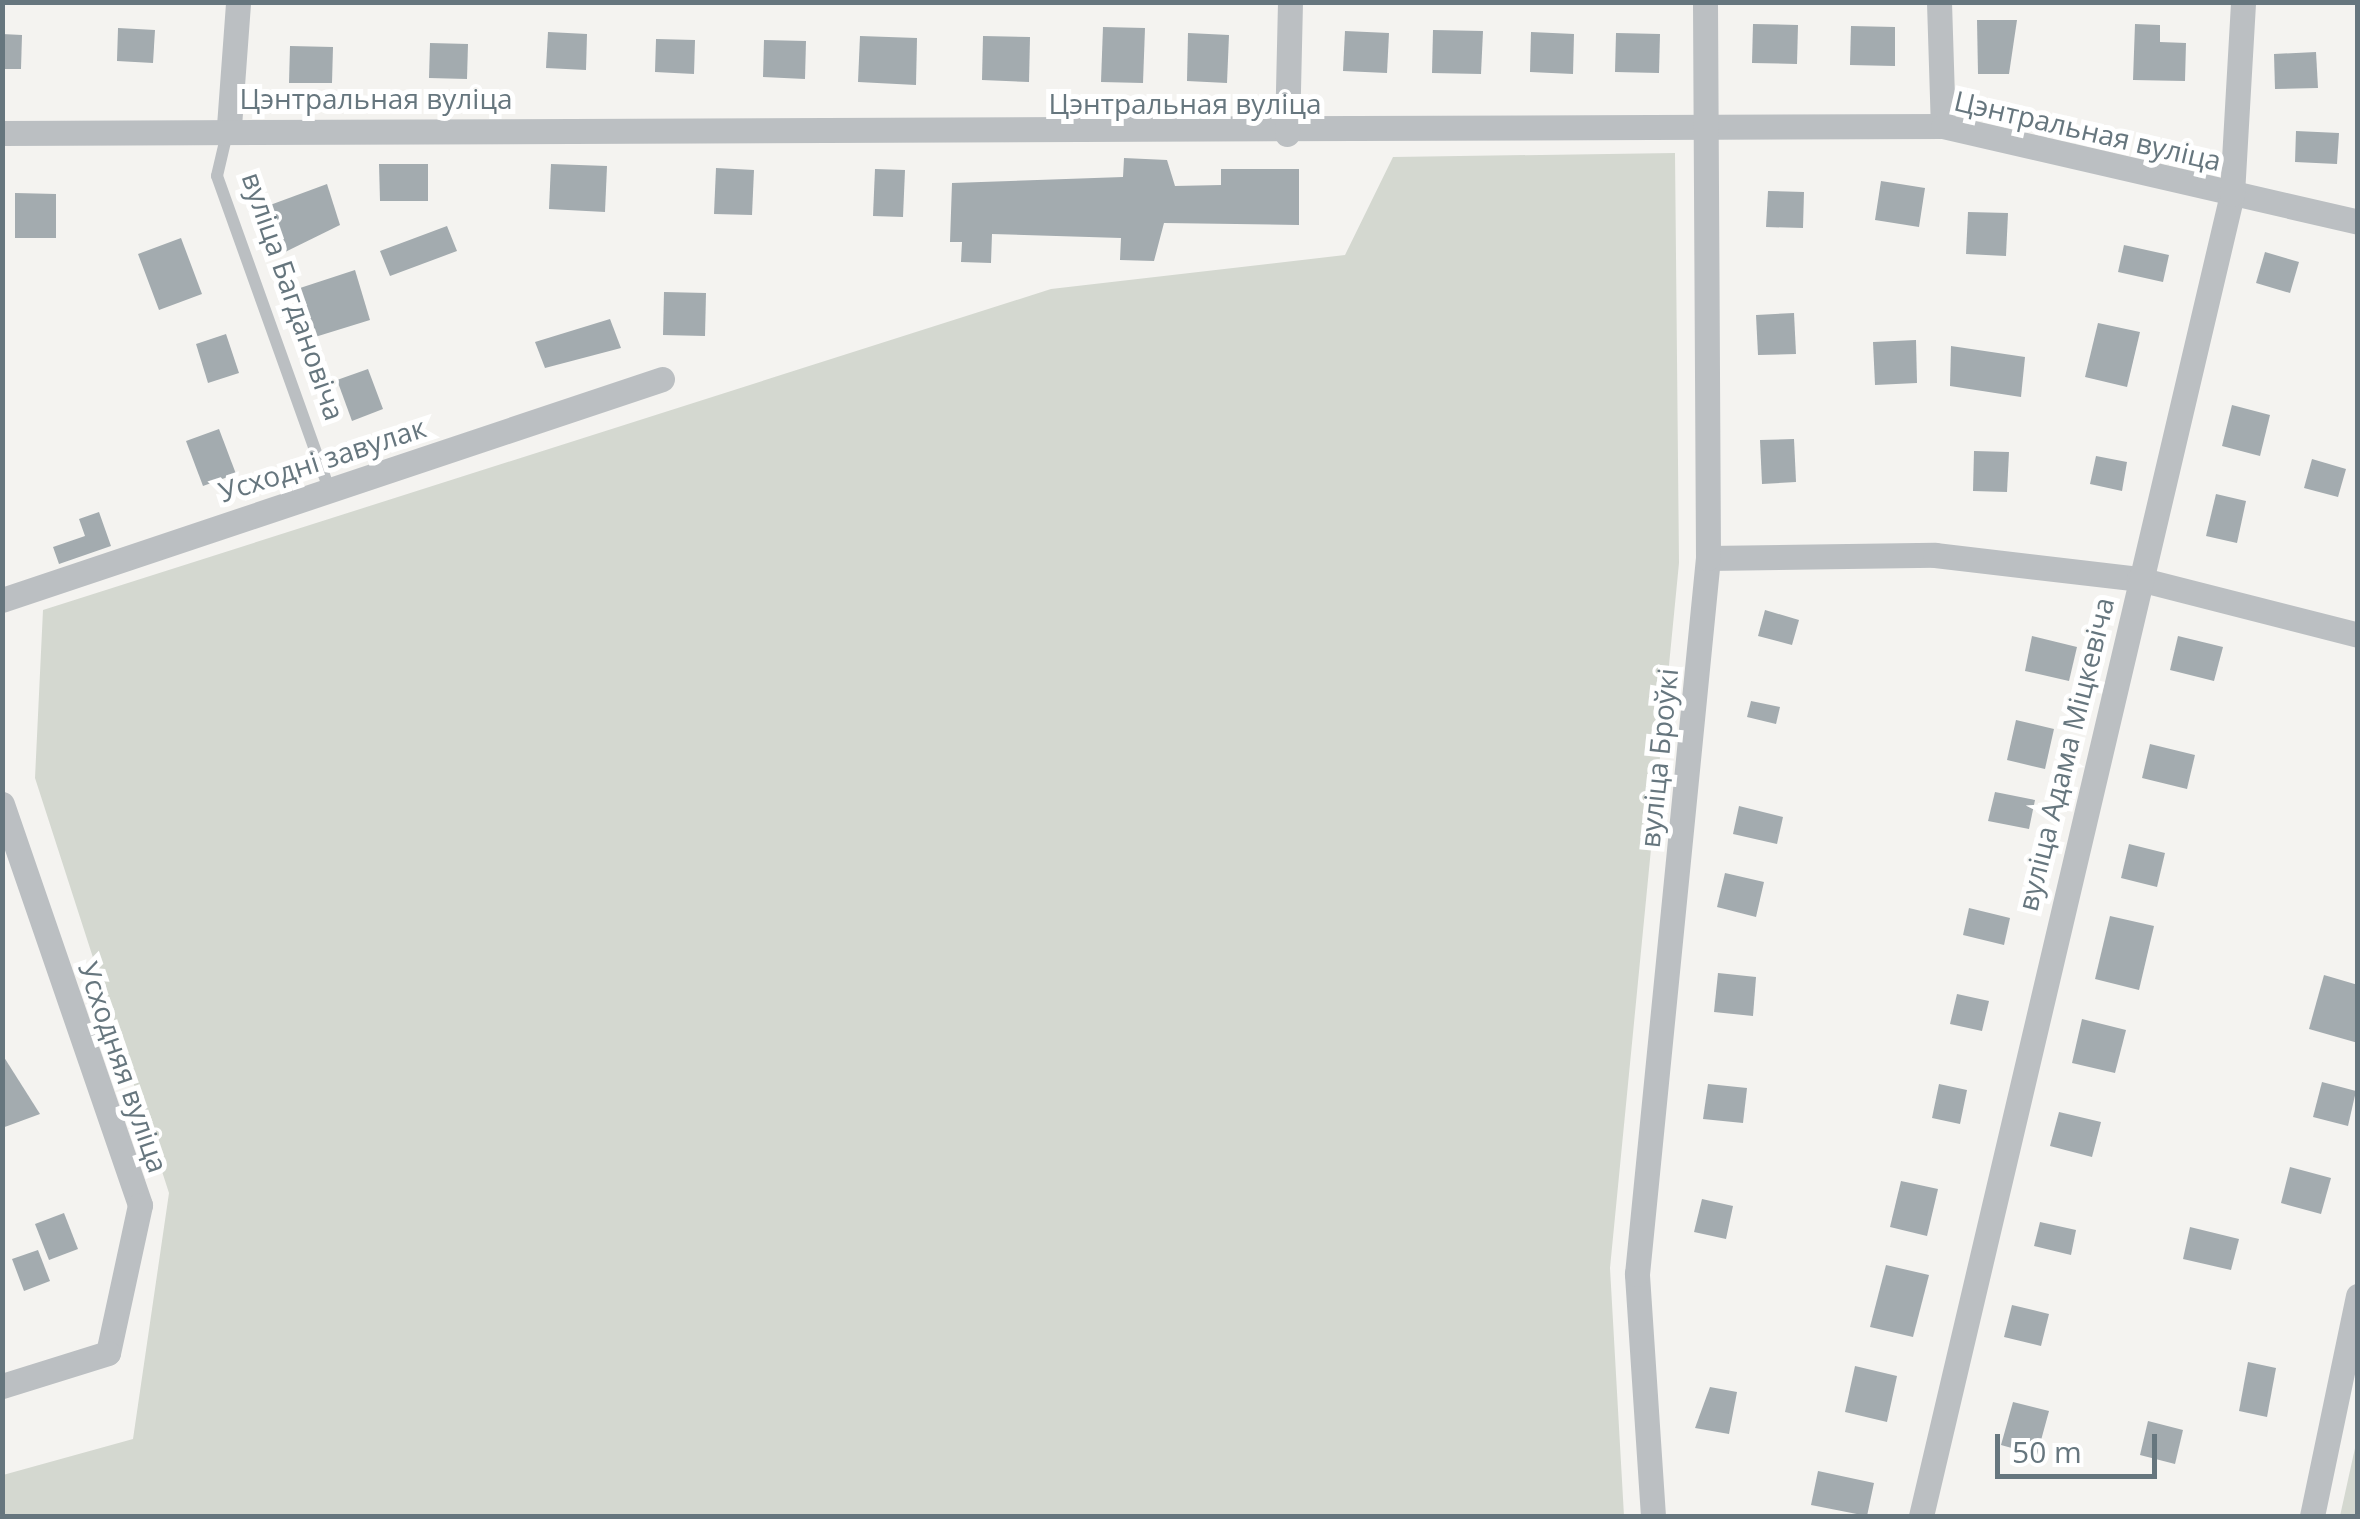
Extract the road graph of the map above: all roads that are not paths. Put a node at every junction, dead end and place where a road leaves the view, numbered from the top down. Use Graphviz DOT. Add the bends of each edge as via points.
graph roads {
  1 [pos="238,2"];
  2 [pos="1290,2"];
  3 [pos="1704,2"];
  4 [pos="1939,2"];
  5 [pos="2243,2"];
  6 [pos="1704,124"];
  7 [pos="229,126"];
  8 [pos="1942,126"];
  9 [pos="2,133"];
  10 [pos="1287,134"];
  11 [pos="2232,194"];
  12 [pos="2358,222"];
  13 [pos="662,379"];
  14 [pos="328,488"];
  15 [pos="1708,558"];
  16 [pos="2139,578"];
  17 [pos="2,600"];
  18 [pos="2358,634"];
  19 [pos="2,804"];
  20 [pos="2358,1296"];
  21 [pos="2,1386"];
  22 [pos="1653,1516"];
  23 [pos="1921,1516"];
  24 [pos="2312,1516"];
  1 -- 7 [label="street, вуліца Багдановіча"];
  2 -- 10 [label="street"];
  3 -- 6 [label="street, вуліца Броўкі"];
  4 -- 8 [label="street"];
  5 -- 11 [label="street, вуліца Адама Міцкевіча"];
  6 -- 8 [label="street, Цэнтральная вуліца"];
  6 -- 10 [label="street, Цэнтральная вуліца"];
  6 -- 15 [label="street, вуліца Броўкі"];
  7 -- 9 [label="street, Цэнтральная вуліца"];
  7 -- 10 [label="street, Цэнтральная вуліца"];
  7 -- 14 [label="lane, вуліца Багдановіча" via="217,176"];
  8 -- 11 [label="street, Цэнтральная вуліца"];
  11 -- 12 [label="street, Цэнтральная вуліца"];
  11 -- 16 [label="street, вуліца Адама Міцкевіча"];
  13 -- 14 [label="street, Усходні завулак"];
  14 -- 17 [label="street, Усходні завулак"];
  15 -- 16 [label="street" via="1935,556"];
  15 -- 22 [label="street, вуліца Броўкі" via="1637,1274"];
  16 -- 18 [label="street"];
  16 -- 23 [label="street, вуліца Адама Міцкевіча"];
  19 -- 21 [label="street, Усходняя вуліца" via="140,1205 108,1353"];
  20 -- 24 [label="street"];
}
